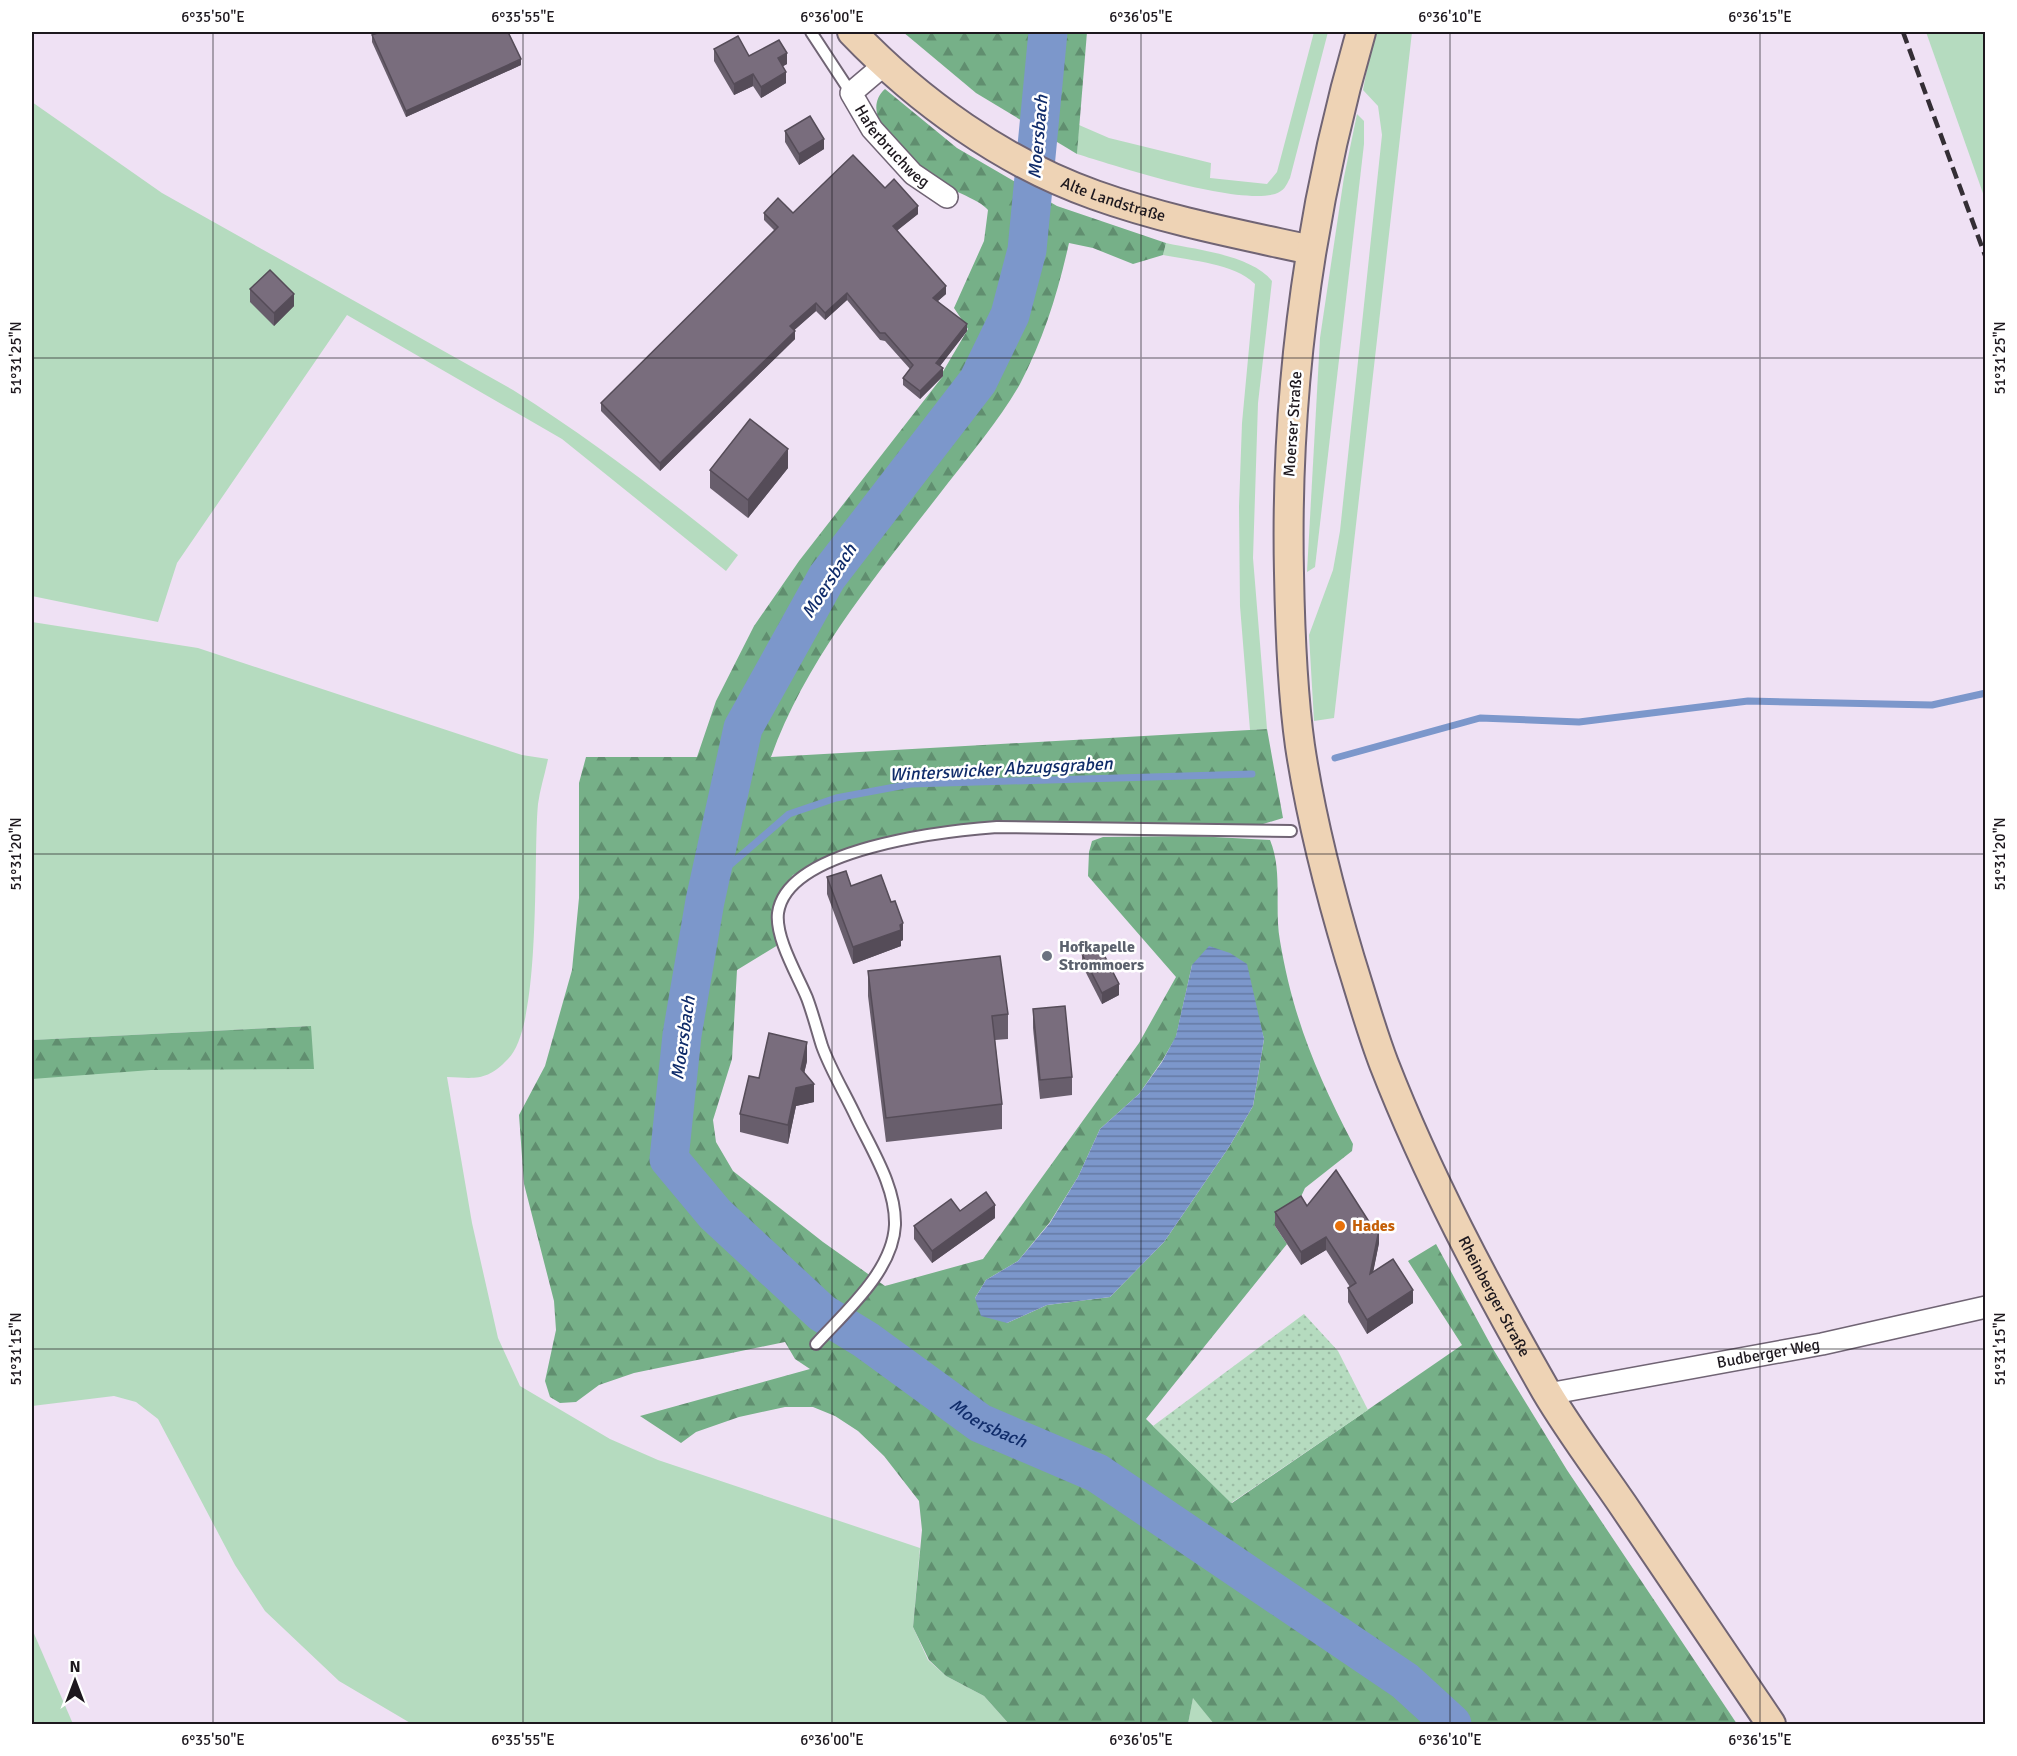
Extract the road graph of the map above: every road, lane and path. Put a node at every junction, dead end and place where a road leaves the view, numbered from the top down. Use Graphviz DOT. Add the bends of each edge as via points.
graph roads {
  1 [pos="811,32"];
  2 [pos="852,32"];
  3 [pos="1361,32"];
  4 [pos="884,65"];
  5 [pos="851,93"];
  6 [pos="947,196"];
  7 [pos="1311,250"];
  8 [pos="1303,826"];
  9 [pos="1986,1307"];
  10 [pos="816,1344"];
  11 [pos="1548,1394"];
  12 [pos="1771,1725"];
  1 -- 5 [label="lane"];
  2 -- 4 [label="main road, Alte Landstraße"];
  3 -- 7 [label="main road, Moerser Straße" via="1329,156"];
  4 -- 5 [label="street, Haferbruchweg"];
  4 -- 7 [label="main road, Alte Landstraße" via="1004,152 1066,184 1172,219"];
  5 -- 6 [label="street, Haferbruchweg" via="872,129 913,174"];
  7 -- 8 [label="main road, Moerser Straße" via="1289,456 1293,683"];
  8 -- 10 [label="lane" via="997,827 949,831 866,848 805,874 787,889 778,926 823,1048 880,1165 892,1199 895,1226 889,1250 867,1285"];
  8 -- 11 [label="main road, Rheinberger Straße" via="1332,899 1382,1060 1420,1151"];
  9 -- 11 [label="street, Budberger Weg" via="1821,1344"];
  11 -- 12 [label="main road, Rheinberger Straße"];
}
